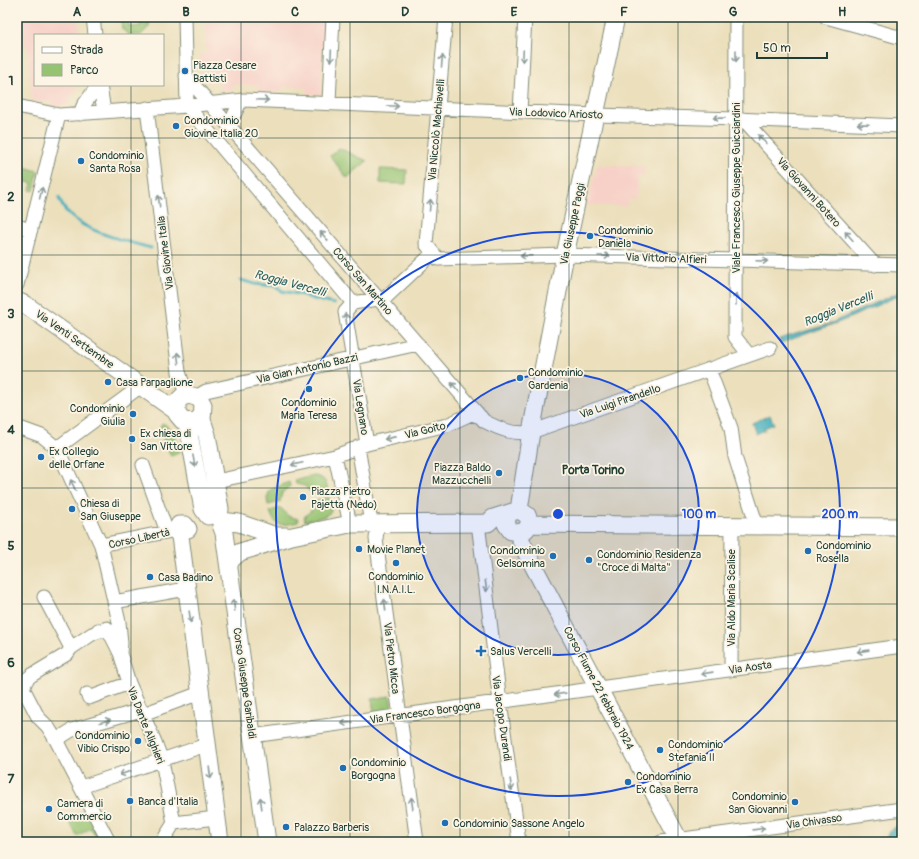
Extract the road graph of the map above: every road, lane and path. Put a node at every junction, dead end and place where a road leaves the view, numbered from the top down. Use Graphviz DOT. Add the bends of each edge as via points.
graph roads {
  1 [pos="93,17"];
  2 [pos="185,17"];
  3 [pos="333,17"];
  4 [pos="446,17"];
  5 [pos="525,17"];
  6 [pos="616,17"];
  7 [pos="736,17"];
  8 [pos="826,17"];
  9 [pos="95,34"];
  10 [pos="902,38"];
  11 [pos="186,76"];
  12 [pos="98,86"];
  13 [pos="99,86"];
  14 [pos="241,100"];
  15 [pos="329,102"];
  16 [pos="210,104"];
  17 [pos="17,106"];
  18 [pos="187,106"];
  19 [pos="147,108"];
  20 [pos="438,108"];
  21 [pos="104,112"];
  22 [pos="520,112"];
  23 [pos="80,114"];
  24 [pos="596,115"];
  25 [pos="60,116"];
  26 [pos="740,119"];
  27 [pos="229,126"];
  28 [pos="902,126"];
  29 [pos="17,226"];
  30 [pos="31,230"];
  31 [pos="429,249"];
  32 [pos="565,255"];
  33 [pos="736,260"];
  34 [pos="875,264"];
  35 [pos="902,265"];
  36 [pos="17,285"];
  37 [pos="380,300"];
  38 [pos="17,301"];
  39 [pos="353,304"];
  40 [pos="418,344"];
  41 [pos="770,348"];
  42 [pos="749,355"];
  43 [pos="352,357"];
  44 [pos="709,369"];
  45 [pos="146,389"];
  46 [pos="188,407"];
  47 [pos="481,417"];
  48 [pos="17,427"];
  49 [pos="531,432"];
  50 [pos="362,446"];
  51 [pos="57,448"];
  52 [pos="335,456"];
  53 [pos="143,465"];
  54 [pos="216,481"];
  55 [pos="215,520"];
  56 [pos="516,522"];
  57 [pos="376,523"];
  58 [pos="483,523"];
  59 [pos="350,524"];
  60 [pos="732,526"];
  61 [pos="756,526"];
  62 [pos="902,527"];
  63 [pos="178,532"];
  64 [pos="292,536"];
  65 [pos="101,545"];
  66 [pos="229,565"];
  67 [pos="186,589"];
  68 [pos="44,597"];
  69 [pos="114,602"];
  70 [pos="118,622"];
  71 [pos="98,630"];
  72 [pos="902,646"];
  73 [pos="71,648"];
  74 [pos="120,653"];
  75 [pos="731,670"];
  76 [pos="129,682"];
  77 [pos="599,688"];
  78 [pos="20,690"];
  79 [pos="200,693"];
  80 [pos="87,694"];
  81 [pos="500,702"];
  82 [pos="142,712"];
  83 [pos="400,716"];
  84 [pos="252,736"];
  85 [pos="56,740"];
  86 [pos="206,745"];
  87 [pos="162,761"];
  88 [pos="81,788"];
  89 [pos="902,809"];
  90 [pos="216,818"];
  91 [pos="174,823"];
  92 [pos="679,841"];
  93 [pos="109,842"];
  94 [pos="162,842"];
  95 [pos="220,842"];
  96 [pos="267,842"];
  97 [pos="417,842"];
  98 [pos="519,842"];
  99 [pos="661,842"];
  1 -- 9 [label="street"];
  2 -- 11 [label="street"];
  3 -- 15 [label="street, one-way"];
  20 -- 4 [label="street, Via Niccolò Machiavelli, one-way"];
  5 -- 22 [label="street, one-way"];
  6 -- 24 [label="main road, Via Giuseppe Paggi"];
  7 -- 26 [label="street, Viale Francesco Giuseppe Guicciardini, one-way"];
  8 -- 10 [label="street"];
  11 -- 16 [label="street"];
  11 -- 18 [label="street"];
  12 -- 23 [label="street"];
  13 -- 21 [label="street"];
  14 -- 15 [label="street, Via Lodovico Ariosto, one-way"];
  14 -- 16 [label="street, Via Lodovico Ariosto"];
  14 -- 27 [label="street"];
  15 -- 20 [label="street, Via Lodovico Ariosto, one-way"];
  16 -- 18 [label="street"];
  16 -- 27 [label="street, Corso San Martino"];
  17 -- 25 [label="street"];
  18 -- 19 [label="street"];
  18 -- 39 [label="street, Corso San Martino"];
  19 -- 21 [label="street"];
  46 -- 19 [label="street, Via Giovine Italia, one-way" via="179,372"];
  20 -- 22 [label="street, Via Lodovico Ariosto"];
  31 -- 20 [label="street, Via Niccolò Machiavelli, one-way"];
  21 -- 23 [label="street"];
  22 -- 24 [label="street, Via Lodovico Ariosto"];
  23 -- 25 [label="street"];
  26 -- 24 [label="street, Via Lodovico Ariosto, one-way"];
  24 -- 32 [label="main road, Via Giuseppe Paggi"];
  30 -- 25 [label="street, one-way"];
  28 -- 26 [label="street, Via Lodovico Ariosto, one-way"];
  26 -- 33 [label="street, Viale Francesco Giuseppe Guicciardini"];
  34 -- 26 [label="street, Via Giovanni Botero, one-way"];
  37 -- 27 [label="street, Corso San Martino, one-way"];
  29 -- 30 [label="street"];
  30 -- 36 [label="street"];
  32 -- 31 [label="street, Via Vittorio Alfieri, one-way" via="438,259"];
  31 -- 37 [label="street"];
  32 -- 33 [label="street, Via Vittorio Alfieri, one-way"];
  32 -- 49 [label="main road, Via Giuseppe Paggi"];
  33 -- 34 [label="street, Via Vittorio Alfieri, one-way"];
  42 -- 33 [label="street, Viale Francesco Giuseppe Guicciardini, one-way" via="736,337"];
  34 -- 35 [label="street, Via Vittorio Alfieri"];
  37 -- 39 [label="street"];
  37 -- 40 [label="street, Corso San Martino"];
  38 -- 45 [label="main road, Via Venti Settembre"];
  43 -- 39 [label="street, Via Legnano, one-way" via="345,312"];
  40 -- 43 [label="street, Via Gian Antonio Bazzi"];
  47 -- 40 [label="street, Corso San Martino, one-way"];
  41 -- 42 [label="street, Via Luigi Pirandello"];
  42 -- 44 [label="street, Via Luigi Pirandello"];
  43 -- 46 [label="street, Via Gian Antonio Bazzi" via="206,390"];
  43 -- 50 [label="street, Via Legnano"];
  44 -- 49 [label="street, Via Luigi Pirandello"];
  44 -- 61 [label="street" via="731,428 735,458"];
  45 -- 46 [label="main road, Via Venti Settembre"];
  45 -- 51 [label="street"];
  46 -- 54 [label="main road"];
  46 -- 55 [label="main road, one-way" via="203,509"];
  47 -- 49 [label="street, Corso San Martino" via="502,430"];
  47 -- 50 [label="street, Via Goito, one-way" via="471,414 446,425"];
  48 -- 51 [label="street" via="42,436"];
  49 -- 56 [label="main road"];
  50 -- 52 [label="street"];
  50 -- 57 [label="street"];
  65 -- 51 [label="street, Via Dante Alighieri, one-way"];
  52 -- 54 [label="street, one-way"];
  52 -- 59 [label="street"];
  53 -- 63 [label="street"];
  54 -- 55 [label="main road" via="220,509"];
  55 -- 63 [label="main road"];
  55 -- 64 [label="main road" via="239,523 276,536"];
  55 -- 66 [label="main road, Corso Giuseppe Garibaldi" via="224,533"];
  56 -- 58 [label="main road" via="494,527"];
  56 -- 60 [label="main road"];
  56 -- 77 [label="main road, Corso Fiume 22 febbraio 1924" via="526,552"];
  57 -- 58 [label="main road"];
  57 -- 59 [label="main road"];
  83 -- 57 [label="street, Via Pietro Micca, one-way"];
  58 -- 81 [label="street, Via Jacopo Durandi, one-way"];
  59 -- 64 [label="main road"];
  60 -- 61 [label="main road"];
  60 -- 75 [label="street, Via Aldo Maria Scalise"];
  61 -- 62 [label="main road"];
  63 -- 65 [label="street, Corso Libertà"];
  63 -- 67 [label="main road"];
  64 -- 66 [label="main road" via="240,552"];
  65 -- 69 [label="street, Via Dante Alighieri"];
  84 -- 66 [label="main road, Corso Giuseppe Garibaldi, one-way"];
  67 -- 69 [label="street"];
  67 -- 79 [label="main road, one-way"];
  68 -- 73 [label="street"];
  69 -- 70 [label="street, Via Dante Alighieri"];
  70 -- 71 [label="street" via="116,626"];
  70 -- 74 [label="street, Via Dante Alighieri"];
  71 -- 73 [label="street"];
  71 -- 74 [label="street, Via Dante Alighieri" via="107,631"];
  72 -- 75 [label="street, Via Aosta, one-way"];
  73 -- 78 [label="street" via="67,654 27,679"];
  74 -- 76 [label="street, Via Dante Alighieri"];
  75 -- 77 [label="street, Via Aosta, one-way"];
  76 -- 80 [label="street" via="89,698"];
  76 -- 82 [label="street, Via Dante Alighieri"];
  77 -- 81 [label="street, Via Francesco Borgogna, one-way"];
  77 -- 92 [label="main road, Corso Fiume 22 febbraio 1924"];
  78 -- 85 [label="street"];
  79 -- 82 [label="street"];
  79 -- 86 [label="main road"];
  81 -- 83 [label="street, Via Francesco Borgogna"];
  81 -- 98 [label="street, Via Jacopo Durandi, one-way"];
  85 -- 82 [label="street, one-way" via="72,730"];
  82 -- 87 [label="street, Via Dante Alighieri"];
  83 -- 84 [label="street, Via Francesco Borgogna, one-way"];
  97 -- 83 [label="street, Via Pietro Micca, one-way"];
  96 -- 84 [label="main road, Corso Giuseppe Garibaldi, one-way"];
  85 -- 88 [label="street"];
  86 -- 87 [label="street"];
  86 -- 90 [label="main road, one-way"];
  87 -- 88 [label="street, one-way"];
  87 -- 91 [label="street, Via Dante Alighieri"];
  88 -- 93 [label="street"];
  92 -- 89 [label="street, Via Chivasso, one-way"];
  90 -- 91 [label="street"];
  90 -- 95 [label="main road"];
  91 -- 94 [label="street"];
  92 -- 99 [label="street, Via Chivasso"];
}
